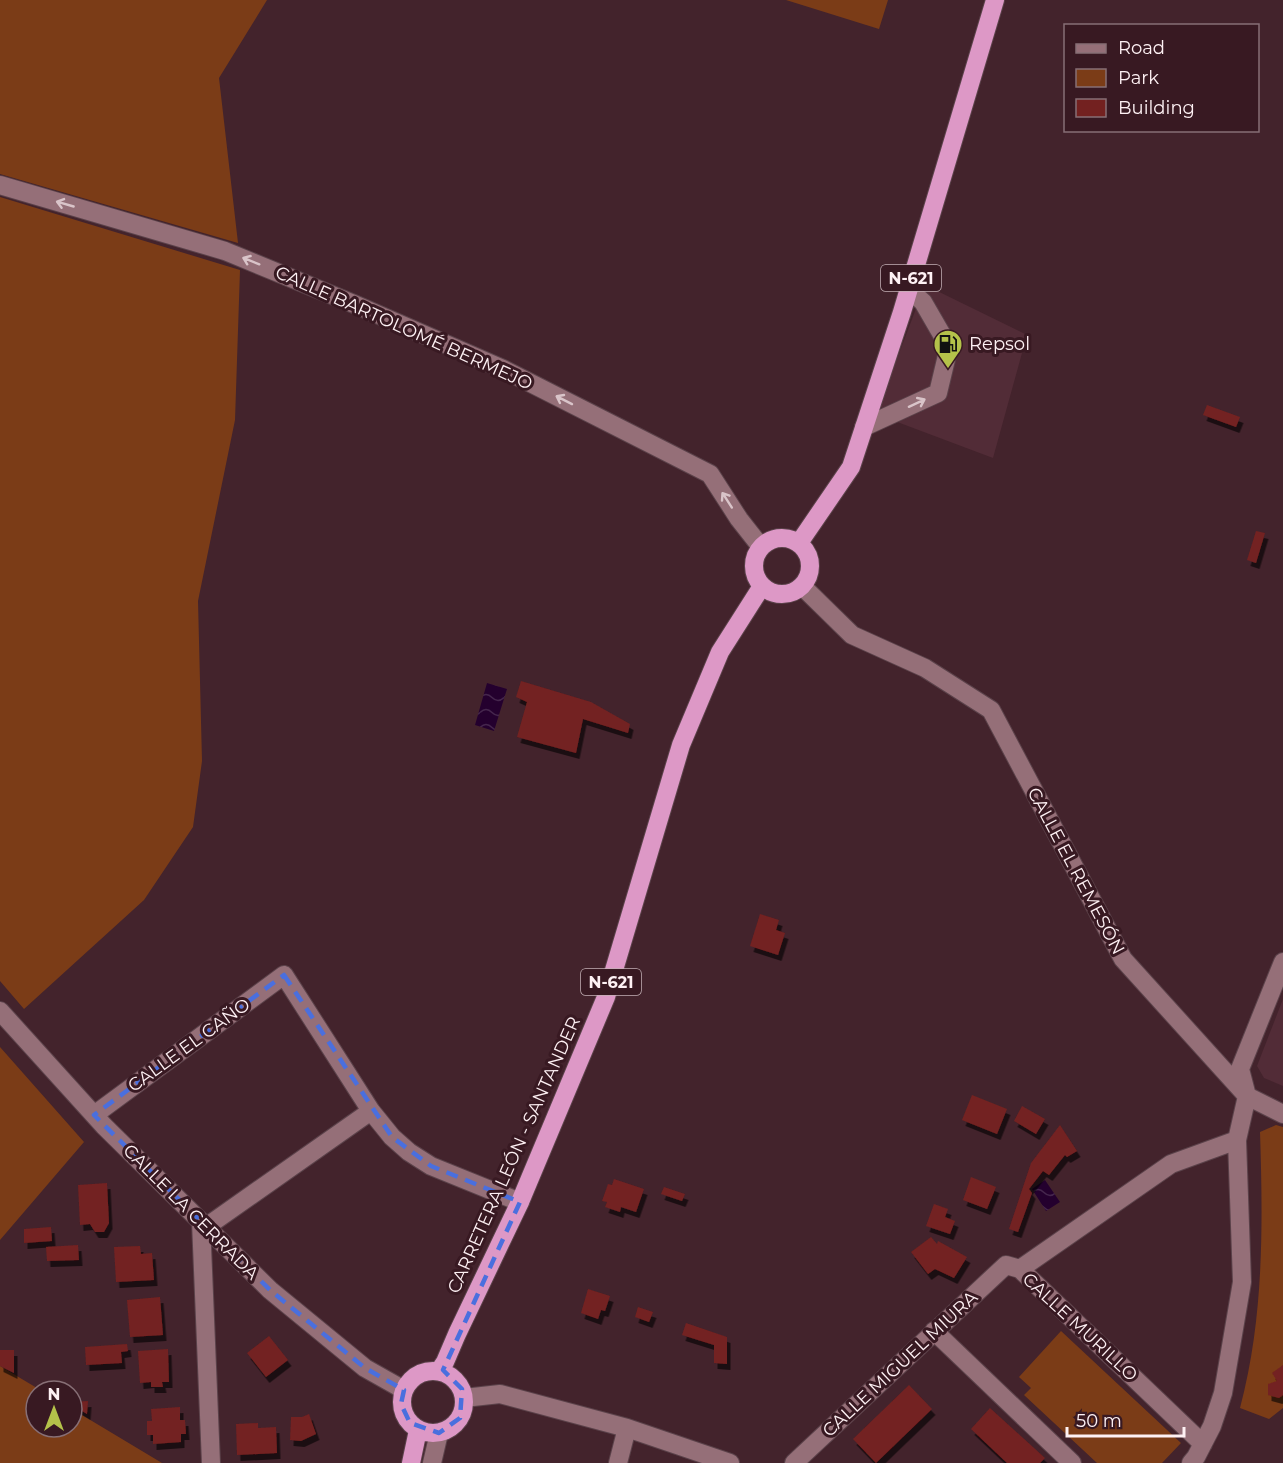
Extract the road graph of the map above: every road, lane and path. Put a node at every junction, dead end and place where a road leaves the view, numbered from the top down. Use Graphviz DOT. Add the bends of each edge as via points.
graph roads {
  1 [pos="995,0"];
  2 [pos="0,185"];
  3 [pos="908,290"];
  4 [pos="864,428"];
  5 [pos="799,543"];
  6 [pos="761,547"];
  7 [pos="762,586"];
  8 [pos="802,586"];
  9 [pos="1283,962"];
  10 [pos="0,1011"];
  11 [pos="1247,1096"];
  12 [pos="371,1111"];
  13 [pos="1283,1114"];
  14 [pos="94,1115"];
  15 [pos="1237,1140"];
  16 [pos="520,1202"];
  17 [pos="203,1224"];
  18 [pos="1013,1267"];
  19 [pos="934,1332"];
  20 [pos="439,1371"];
  21 [pos="404,1390"];
  22 [pos="464,1398"];
  23 [pos="627,1428"];
  24 [pos="418,1430"];
  25 [pos="439,1433"];
  26 [pos="1203,1443"];
  27 [pos="211,1463"];
  28 [pos="411,1463"];
  29 [pos="432,1463"];
  30 [pos="618,1463"];
  31 [pos="730,1463"];
  32 [pos="794,1463"];
  33 [pos="1072,1463"];
  34 [pos="1191,1463"];
  1 -- 3 [label="highway, N-621"];
  6 -- 2 [label="street, CALLE BARTOLOMÉ BERMEJO, one-way" via="710,474 503,369 225,250"];
  3 -- 4 [label="highway, N-621"];
  4 -- 3 [label="street, one-way" via="938,393 949,347 923,302"];
  4 -- 5 [label="highway, N-621" via="851,467"];
  5 -- 6 [label="highway" via="777,538"];
  5 -- 8 [label="highway" via="810,562"];
  6 -- 7 [label="highway" via="753,566"];
  7 -- 8 [label="highway" via="779,594"];
  7 -- 16 [label="highway, CARRETERA LEÓN - SANTANDER / N-621" via="720,652 681,745 606,998"];
  8 -- 11 [label="street, CALLE EL REMESÓN" via="852,635 926,668 991,710 1123,959"];
  9 -- 11 [label="street" via="1240,1069"];
  10 -- 14 [label="street, CALLE LA CERRADA"];
  11 -- 13 [label="street, CALLE EL REMESÓN"];
  11 -- 15 [label="street"];
  12 -- 14 [label="street, CALLE EL CAÑO" via="284,975"];
  12 -- 16 [label="street" via="408,1152 431,1166"];
  12 -- 17 [label="street"];
  14 -- 17 [label="street, CALLE LA CERRADA"];
  15 -- 18 [label="street, CALLE MIGUEL MIURA" via="1171,1164"];
  15 -- 26 [label="street" via="1242,1282 1223,1393"];
  16 -- 20 [label="highway, CARRETERA LEÓN - SANTANDER / N-621"];
  17 -- 21 [label="street, CALLE LA CERRADA" via="270,1290 336,1345 365,1368"];
  17 -- 27 [label="street"];
  18 -- 19 [label="street, CALLE MIGUEL MIURA"];
  18 -- 26 [label="street, CALLE MURILLO"];
  19 -- 32 [label="street, CALLE MIGUEL MIURA"];
  19 -- 33 [label="street"];
  20 -- 21 [label="highway" via="420,1373"];
  20 -- 22 [label="highway" via="456,1380"];
  21 -- 24 [label="highway" via="404,1414"];
  22 -- 23 [label="street" via="500,1395"];
  22 -- 25 [label="highway" via="460,1418"];
  23 -- 30 [label="street"];
  23 -- 31 [label="street"];
  24 -- 25 [label="highway"];
  24 -- 28 [label="highway"];
  25 -- 29 [label="street"];
  26 -- 34 [label="street"];
}
